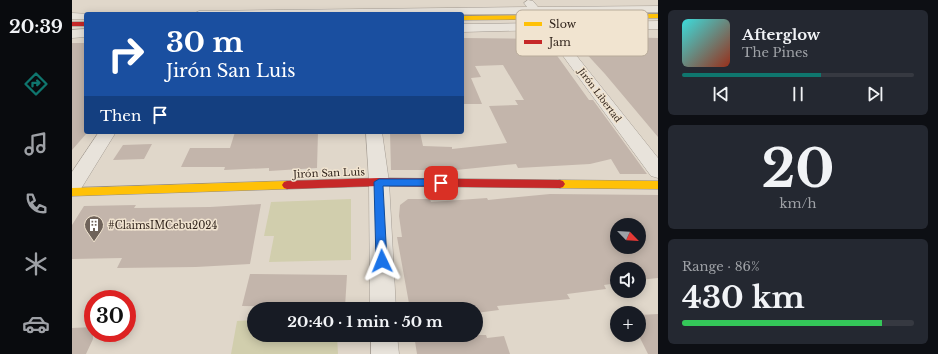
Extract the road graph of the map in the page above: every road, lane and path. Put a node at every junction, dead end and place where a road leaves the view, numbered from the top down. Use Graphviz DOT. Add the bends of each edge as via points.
graph roads {
  1 [pos="368,0"];
  2 [pos="658,8"];
  3 [pos="618,10"];
  4 [pos="196,11"];
  5 [pos="369,12"];
  6 [pos="464,13"];
  7 [pos="516,14"];
  8 [pos="516,15"];
  9 [pos="72,16"];
  10 [pos="84,16"];
  11 [pos="648,16"];
  12 [pos="658,16"];
  13 [pos="464,18"];
  14 [pos="516,18"];
  15 [pos="72,24"];
  16 [pos="84,24"];
  17 [pos="648,24"];
  18 [pos="658,25"];
  19 [pos="464,28"];
  20 [pos="72,34"];
  21 [pos="84,34"];
  22 [pos="570,56"];
  23 [pos="107,134"];
  24 [pos="374,134"];
  25 [pos="658,171"];
  26 [pos="379,182"];
  27 [pos="658,185"];
  28 [pos="72,187"];
  29 [pos="72,192"];
  30 [pos="383,302"];
  31 [pos="384,342"];
  32 [pos="385,354"];
  1 -- 5 [label="street"];
  2 -- 3 [label="street"];
  4 -- 5 [label="street"];
  6 -- 7 [label="street"];
  8 -- 13 [label="main road"];
  9 -- 10 [label="street"];
  11 -- 12 [label="main road"];
  14 -- 19 [label="street"];
  15 -- 16 [label="main road"];
  17 -- 18 [label="street"];
  20 -- 21 [label="street"];
  22 -- 25 [label="street, Jirón Libertad"];
  23 -- 28 [label="street"];
  24 -- 26 [label="street"];
  26 -- 27 [label="main road, Jirón San Luis"];
  26 -- 29 [label="main road, Jirón San Luis"];
  26 -- 30 [label="street"];
  31 -- 32 [label="street"];
}
